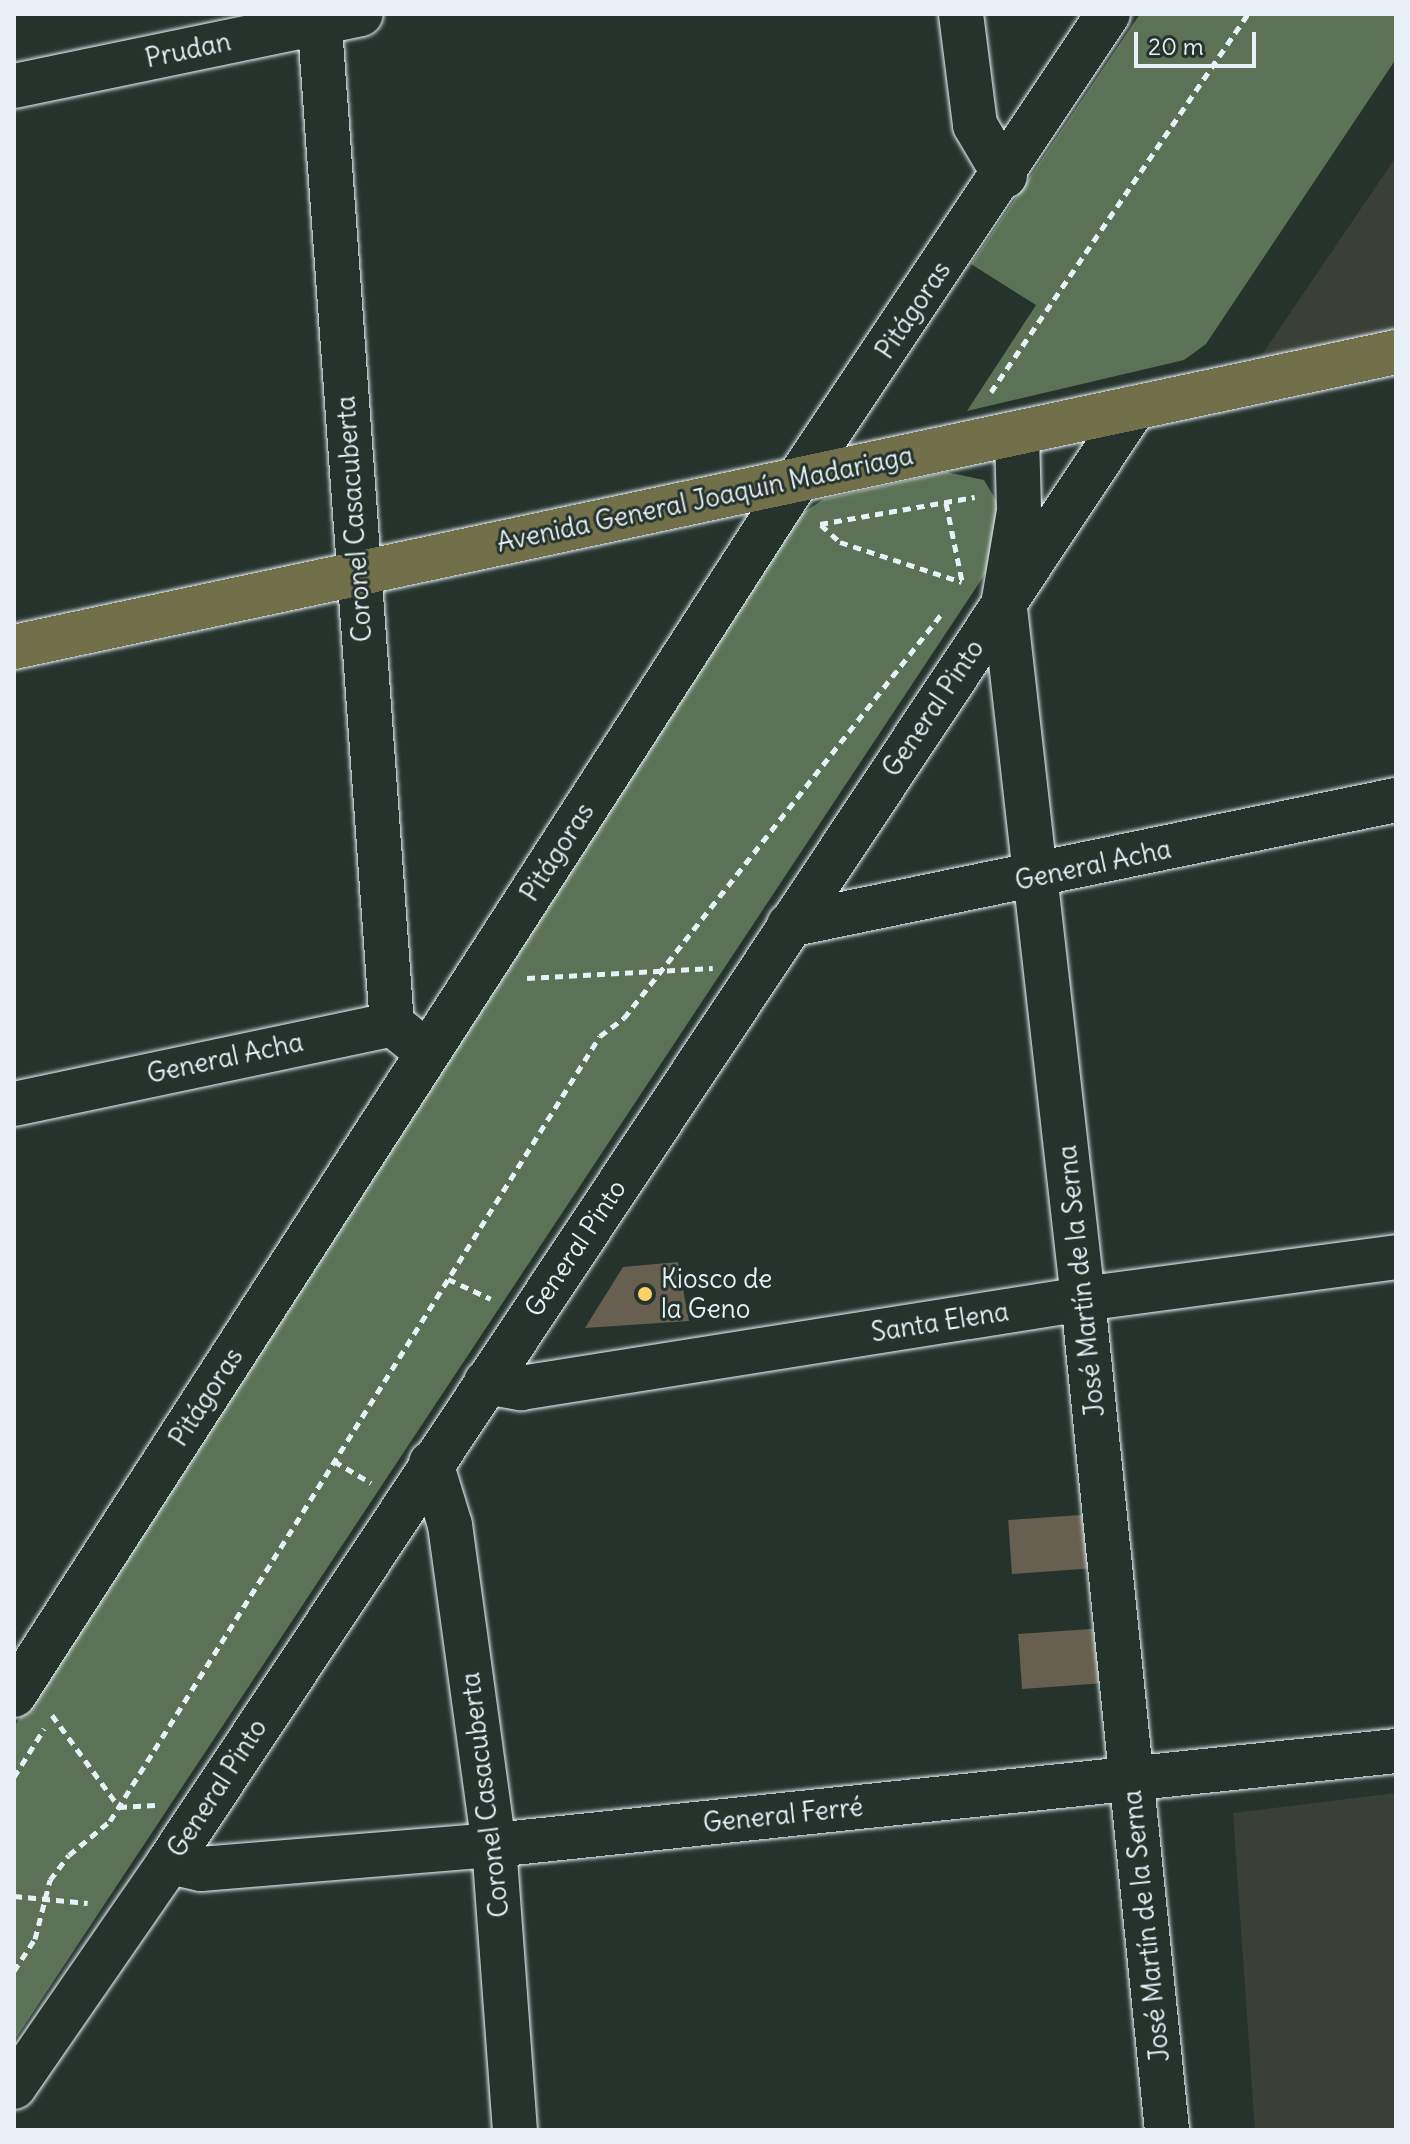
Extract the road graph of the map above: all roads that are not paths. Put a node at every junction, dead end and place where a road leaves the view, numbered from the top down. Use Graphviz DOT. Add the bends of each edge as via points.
graph roads {
  1 [pos="961,14"];
  2 [pos="1108,14"];
  3 [pos="333,17"];
  4 [pos="14,86"];
  5 [pos="1005,176"];
  6 [pos="1396,352"];
  7 [pos="1134,408"];
  8 [pos="1017,434"];
  9 [pos="798,479"];
  10 [pos="357,572"];
  11 [pos="1004,600"];
  12 [pos="14,647"];
  13 [pos="1396,800"];
  14 [pos="1038,877"];
  15 [pos="789,925"];
  16 [pos="392,1024"];
  17 [pos="427,1053"];
  18 [pos="14,1104"];
  19 [pos="1396,1257"];
  20 [pos="1083,1299"];
  21 [pos="486,1382"];
  22 [pos="431,1463"];
  23 [pos="14,1695"];
  24 [pos="1396,1751"];
  25 [pos="1131,1777"];
  26 [pos="494,1845"];
  27 [pos="169,1862"];
  28 [pos="14,2087"];
  29 [pos="515,2130"];
  30 [pos="1167,2130"];
  1 -- 5 [label="street" via="975,125"];
  2 -- 5 [label="street, Pitágoras"];
  3 -- 4 [label="street, Prudan"];
  3 -- 10 [label="street, Coronel Casacuberta"];
  5 -- 9 [label="street, Pitágoras"];
  6 -- 7 [label="main road, Avenida General Joaquín Madariaga"];
  7 -- 8 [label="main road, Avenida General Joaquín Madariaga"];
  7 -- 11 [label="street, General Pinto"];
  8 -- 9 [label="main road, Avenida General Joaquín Madariaga"];
  8 -- 11 [label="street, José Martín de la Serna" via="1019,487"];
  9 -- 10 [label="main road, Avenida General Joaquín Madariaga"];
  9 -- 17 [label="street, Pitágoras"];
  10 -- 12 [label="main road, Avenida General Joaquín Madariaga"];
  10 -- 16 [label="street, Coronel Casacuberta"];
  11 -- 14 [label="street, José Martín de la Serna"];
  11 -- 15 [label="street, General Pinto"];
  13 -- 14 [label="street, General Acha"];
  14 -- 15 [label="street, General Acha"];
  14 -- 20 [label="street, José Martín de la Serna"];
  15 -- 21 [label="street, General Pinto"];
  16 -- 17 [label="street"];
  16 -- 18 [label="street, General Acha"];
  17 -- 23 [label="street, Pitágoras"];
  19 -- 20 [label="street, Santa Elena"];
  20 -- 21 [label="street, Santa Elena" via="521,1388"];
  20 -- 25 [label="street, José Martín de la Serna"];
  21 -- 22 [label="street, General Pinto"];
  22 -- 26 [label="street, Coronel Casacuberta" via="450,1525"];
  22 -- 27 [label="street, General Pinto"];
  24 -- 25 [label="street, General Ferré"];
  25 -- 26 [label="street, General Ferré"];
  25 -- 30 [label="street, José Martín de la Serna"];
  26 -- 27 [label="street, General Ferré" via="201,1869"];
  26 -- 29 [label="street, Coronel Casacuberta"];
  27 -- 28 [label="street, General Pinto"];
}
